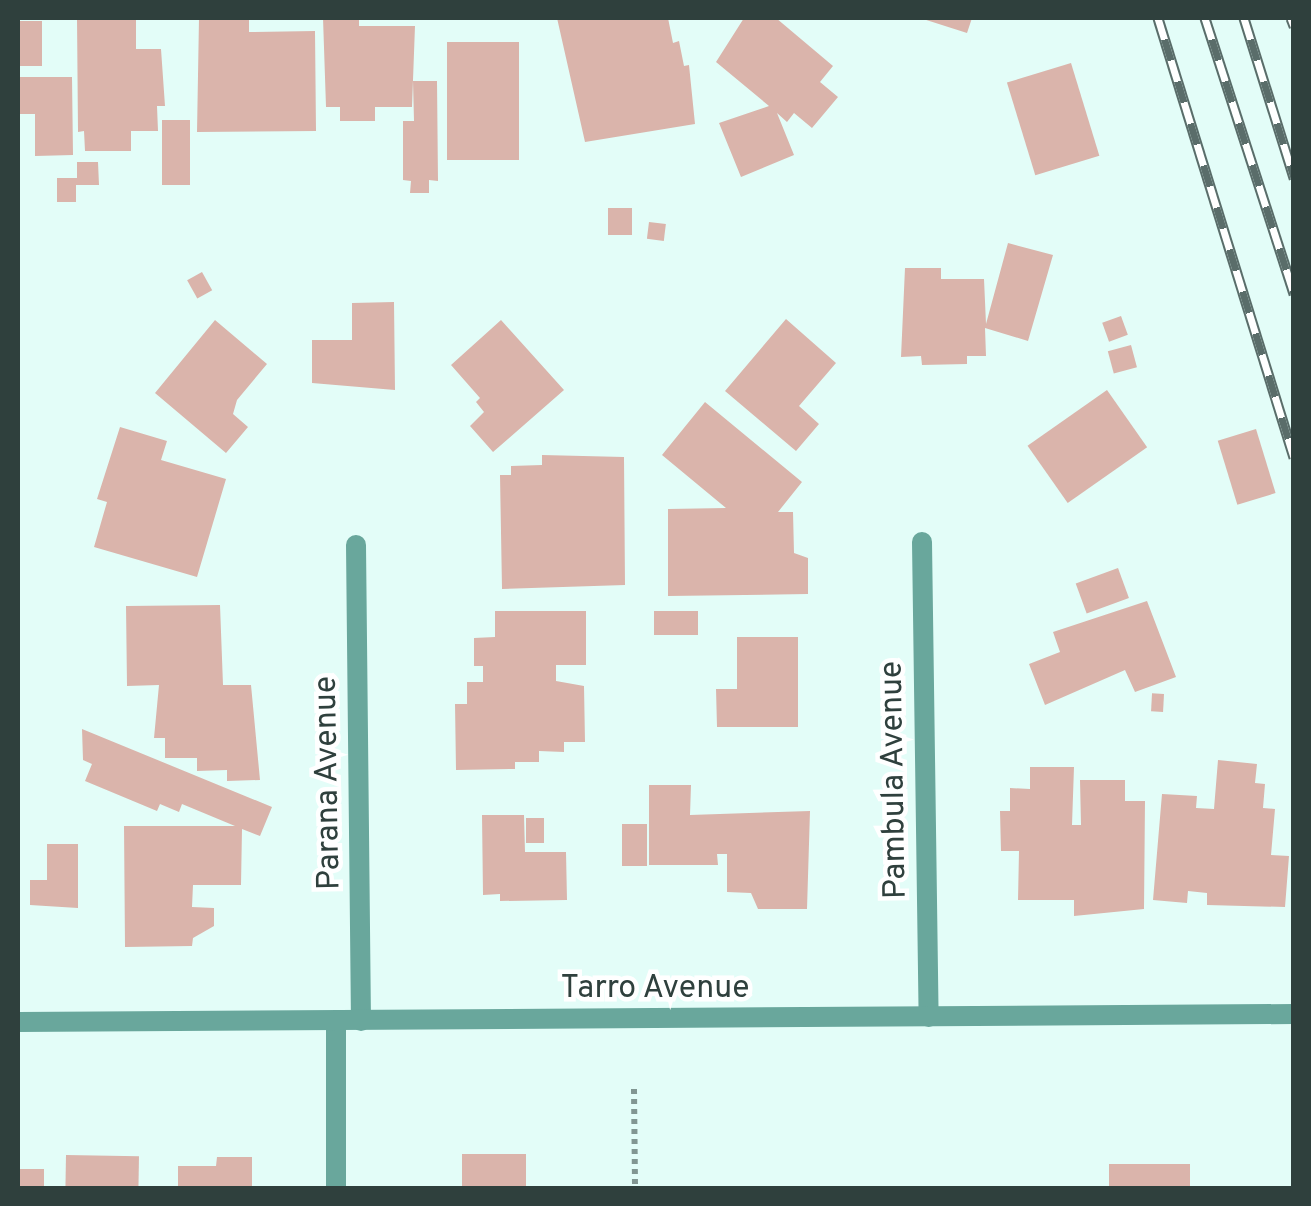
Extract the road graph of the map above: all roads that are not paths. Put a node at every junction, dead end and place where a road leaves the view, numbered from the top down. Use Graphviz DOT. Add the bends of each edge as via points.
graph roads {
  1 [pos="922,542"];
  2 [pos="356,545"];
  3 [pos="1294,1014"];
  4 [pos="929,1017"];
  5 [pos="336,1021"];
  6 [pos="361,1021"];
  7 [pos="18,1022"];
  8 [pos="336,1188"];
  1 -- 4 [label="street, Pambula Avenue"];
  2 -- 6 [label="street, Parana Avenue"];
  3 -- 4 [label="street, Tarro Avenue"];
  4 -- 6 [label="street, Tarro Avenue"];
  5 -- 6 [label="street, Tarro Avenue"];
  5 -- 7 [label="street, Tarro Avenue"];
  5 -- 8 [label="street"];
}
